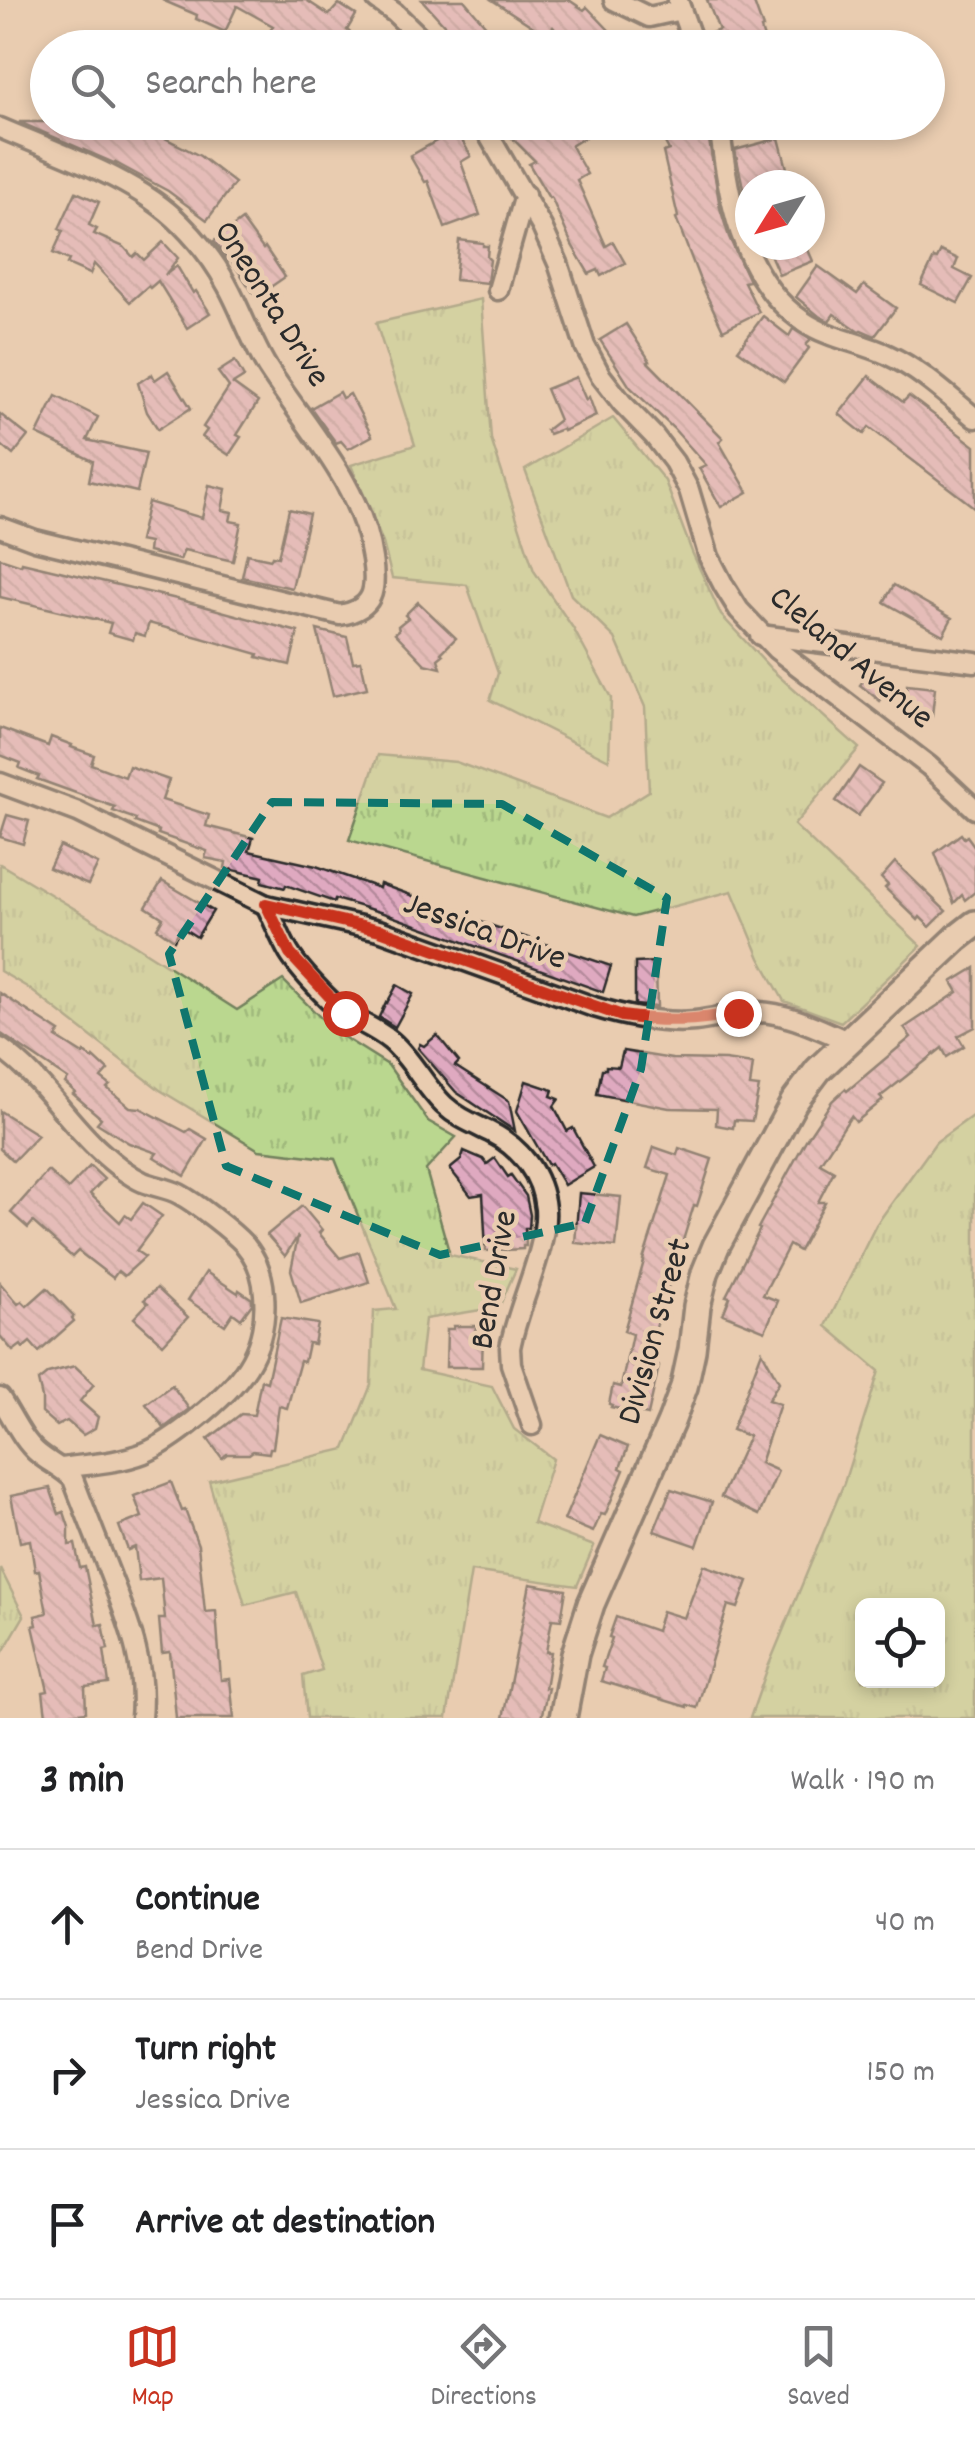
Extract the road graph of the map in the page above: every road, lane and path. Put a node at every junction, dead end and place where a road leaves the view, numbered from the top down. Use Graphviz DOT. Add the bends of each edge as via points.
graph roads {
  1 [pos="377,0"];
  2 [pos="614,0"];
  3 [pos="679,5"];
  4 [pos="412,30"];
  5 [pos="689,30"];
  6 [pos="0,128"];
  7 [pos="492,140"];
  8 [pos="722,140"];
  9 [pos="525,195"];
  10 [pos="498,290"];
  11 [pos="975,418"];
  12 [pos="0,527"];
  13 [pos="760,635"];
  14 [pos="975,662"];
  15 [pos="0,783"];
  16 [pos="975,809"];
  17 [pos="266,904"];
  18 [pos="975,924"];
  19 [pos="848,1040"];
  20 [pos="0,1048"];
  21 [pos="0,1398"];
  22 [pos="532,1425"];
  23 [pos="62,1468"];
  24 [pos="141,1718"];
  25 [pos="563,1718"];
  1 -- 4 [label="street"];
  2 -- 3 [label="street" via="650,17"];
  3 -- 5 [label="street"];
  6 -- 12 [label="street, Oneonta Drive" via="149,198 207,253 265,364 360,511 376,581 364,606 340,615"];
  7 -- 9 [label="street, Cleland Avenue"];
  8 -- 11 [label="street" via="746,246 781,303 826,334 917,372"];
  9 -- 10 [label="street"];
  9 -- 13 [label="street, Cleland Avenue" via="601,376 674,462 724,586"];
  13 -- 14 [label="street"];
  13 -- 16 [label="street, Cleland Avenue"];
  15 -- 17 [label="street, Jessica Drive" via="78,812"];
  17 -- 19 [label="street, Jessica Drive" via="380,930 622,1016 695,1020 760,1012"];
  17 -- 22 [label="street, Bend Drive" via="290,954 334,1004 389,1039 446,1107 503,1138 530,1165 545,1209 544,1232 510,1348"];
  18 -- 19 [label="street, Division Street"];
  19 -- 25 [label="street, Division Street" via="794,1102 704,1274 684,1386 591,1604"];
  20 -- 23 [label="street" via="41,1083 101,1152 146,1184 182,1195 236,1237 263,1282 262,1332 254,1356 225,1396 146,1452"];
  21 -- 23 [label="street" via="30,1445"];
  23 -- 24 [label="street" via="73,1479 133,1634"];
}
